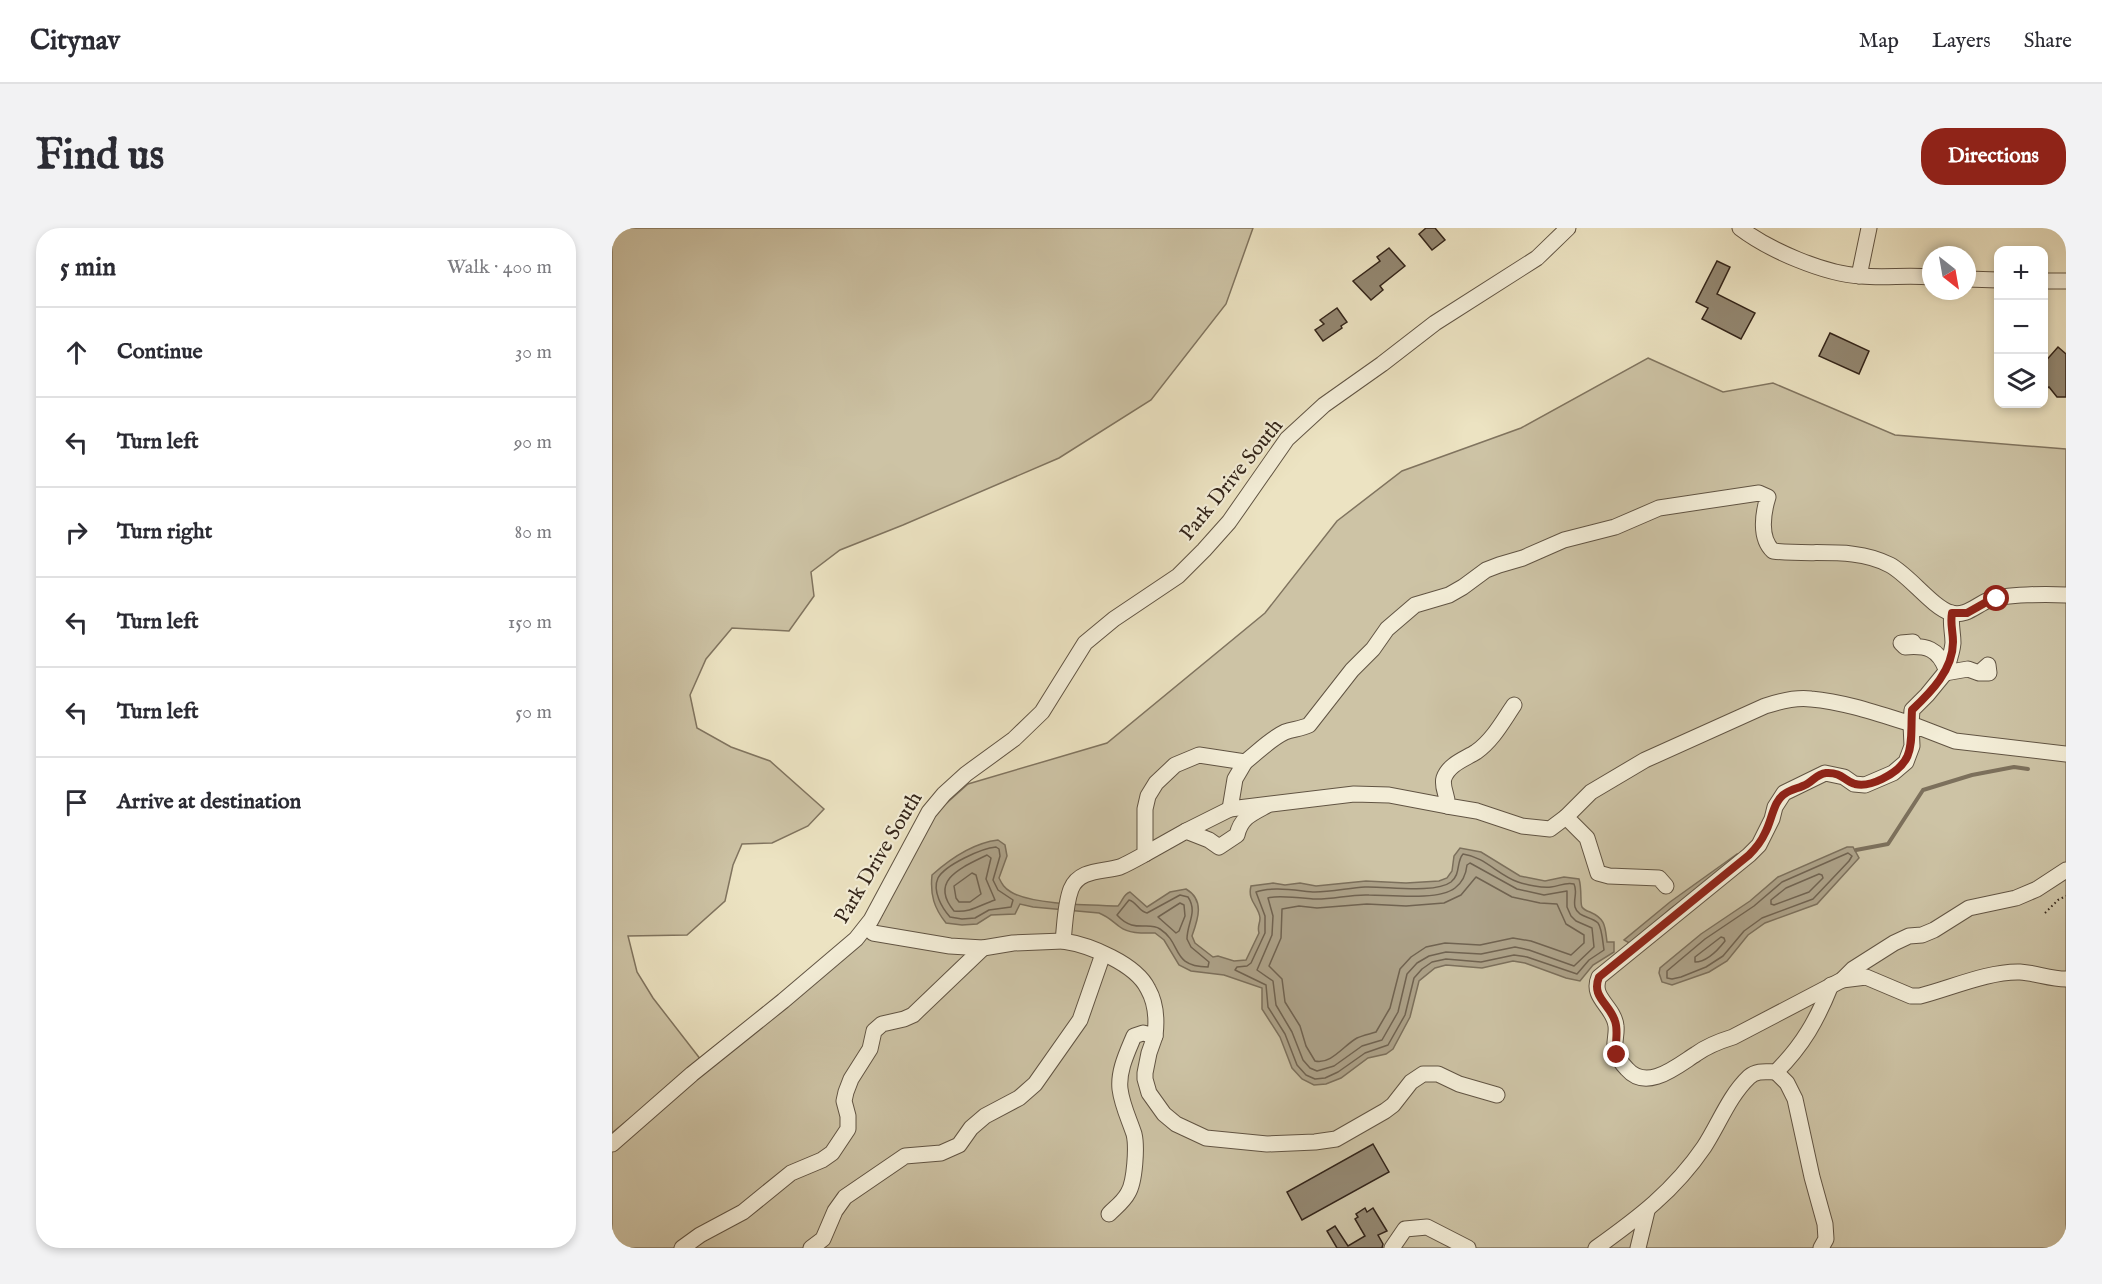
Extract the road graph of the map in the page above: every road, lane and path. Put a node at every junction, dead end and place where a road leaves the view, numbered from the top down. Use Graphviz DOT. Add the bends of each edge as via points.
graph roads {
  1 [pos="1568,228"];
  2 [pos="1740,228"];
  3 [pos="1869,228"];
  4 [pos="1858,276"];
  5 [pos="1922,277"];
  6 [pos="1976,279"];
  7 [pos="1994,280"];
  8 [pos="2048,281"];
  9 [pos="2066,281"];
  10 [pos="2066,596"];
  11 [pos="1952,613"];
  12 [pos="1913,642"];
  13 [pos="1946,671"];
  14 [pos="1979,673"];
  15 [pos="1514,705"];
  16 [pos="1911,724"];
  17 [pos="2066,754"];
  18 [pos="1245,762"];
  19 [pos="1271,803"];
  20 [pos="1447,806"];
  21 [pos="1230,809"];
  22 [pos="1566,817"];
  23 [pos="1186,831"];
  24 [pos="1145,854"];
  25 [pos="2066,870"];
  26 [pos="1666,886"];
  27 [pos="2066,896"];
  28 [pos="2045,913"];
  29 [pos="873,933"];
  30 [pos="1064,940"];
  31 [pos="982,948"];
  32 [pos="1104,954"];
  33 [pos="2066,979"];
  34 [pos="1837,982"];
  35 [pos="1155,1035"];
  36 [pos="1776,1072"];
  37 [pos="1497,1095"];
  38 [pos="612,1144"];
  39 [pos="1647,1211"];
  40 [pos="1109,1214"];
  41 [pos="682,1248"];
  42 [pos="811,1248"];
  43 [pos="1392,1248"];
  44 [pos="1468,1248"];
  45 [pos="1596,1248"];
  46 [pos="1638,1248"];
  47 [pos="1821,1248"];
  1 -- 38 [label="street, Park Drive South" via="1537,258 1435,323 1324,405 1287,440 1229,522 1204,550 1178,576 1113,619 1085,643 1042,712 944,794 929,812 871,920 856,939"];
  2 -- 4 [label="street" via="1786,256"];
  3 -- 4 [label="street"];
  4 -- 5 [label="street"];
  6 -- 7 [label="street"];
  8 -- 9 [label="street"];
  10 -- 11 [label="street" via="1990,600 1967,613"];
  11 -- 13 [label="street" via="1953,641"];
  11 -- 18 [label="street" via="1891,566 1866,556 1773,550 1768,546 1763,517 1768,497 1759,493 1659,508 1615,527 1564,540 1486,570 1449,595 1415,605 1386,629 1309,725 1276,737"];
  12 -- 13 [label="street" via="1901,643 1905,647 1929,648 1941,656"];
  13 -- 14 [label="street" via="1968,669"];
  13 -- 16 [label="street" via="1912,710"];
  15 -- 20 [label="street" via="1478,751 1451,768 1444,779"];
  16 -- 17 [label="street" via="1955,741"];
  16 -- 22 [label="street" via="1810,699 1785,700 1645,760 1592,792"];
  16 -- 34 [label="street" via="1912,746 1906,762 1893,773 1865,785 1825,773 1784,793 1759,844 1749,855 1613,965 1596,985 1615,1019 1617,1055 1633,1076 1645,1079 1678,1067 1715,1043"];
  18 -- 21 [label="street" via="1235,779"];
  18 -- 24 [label="street" via="1199,755 1175,765 1148,796"];
  19 -- 20 [label="street" via="1354,794 1389,795"];
  19 -- 21 [label="street"];
  19 -- 23 [label="street" via="1247,817 1239,825 1237,835 1219,847"];
  20 -- 22 [label="street" via="1522,826 1550,829"];
  21 -- 23 [label="street"];
  22 -- 26 [label="street" via="1587,838 1598,873 1659,878"];
  23 -- 24 [label="street"];
  24 -- 30 [label="street" via="1117,868 1083,876 1072,887"];
  25 -- 34 [label="street" via="2016,898 1969,908 1934,930 1894,943"];
  27 -- 28 [label="path"];
  29 -- 31 [label="street"];
  30 -- 31 [label="street"];
  30 -- 32 [label="street"];
  31 -- 41 [label="street" via="913,1015 882,1024 874,1031 870,1049 846,1092 848,1129 832,1153 791,1173 743,1212"];
  32 -- 35 [label="street" via="1133,972 1148,988 1155,1010"];
  32 -- 42 [label="street" via="1080,1020 1035,1084 1019,1098 985,1116 958,1145 941,1153 905,1156 845,1197 824,1239"];
  33 -- 34 [label="street" via="2009,973 1920,996 1866,977"];
  34 -- 36 [label="street" via="1804,1041"];
  35 -- 37 [label="street" via="1145,1073 1149,1092 1157,1107 1176,1124 1206,1138 1267,1144 1336,1139 1385,1111 1410,1082 1423,1074 1438,1074"];
  35 -- 40 [label="street" via="1134,1036 1121,1070 1120,1088 1134,1134 1134,1157 1130,1190"];
  36 -- 39 [label="street" via="1760,1072 1745,1082 1704,1147 1669,1191"];
  36 -- 47 [label="street" via="1795,1099 1823,1216 1826,1239"];
  39 -- 45 [label="street"];
  39 -- 46 [label="street"];
  43 -- 44 [label="street" via="1405,1229 1427,1227"];
}
